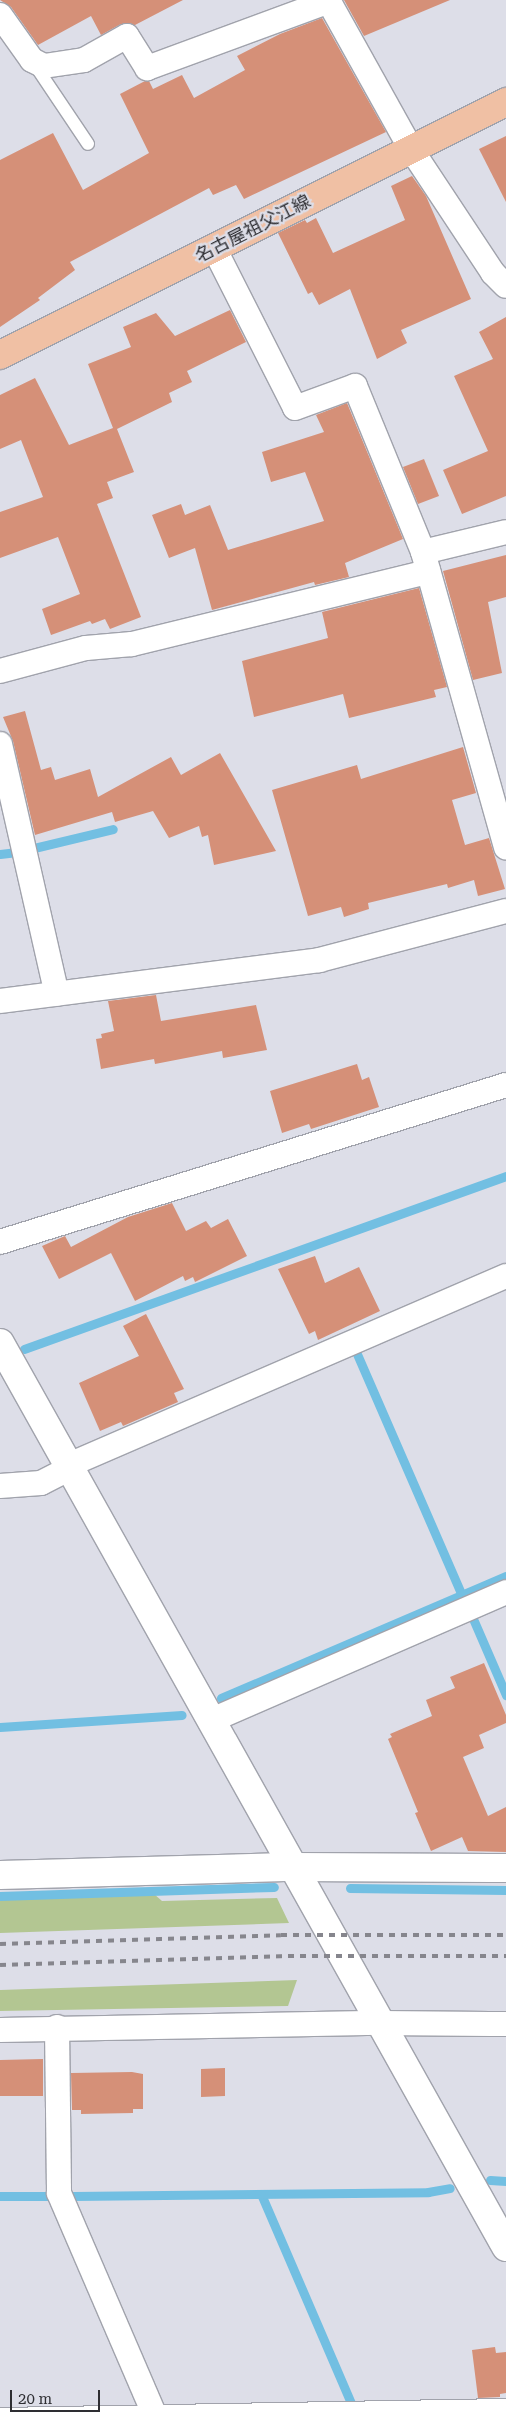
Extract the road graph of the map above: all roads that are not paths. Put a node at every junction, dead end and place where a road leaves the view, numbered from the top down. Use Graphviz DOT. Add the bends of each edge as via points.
graph roads {
  1 [pos="329,1"];
  2 [pos="0,15"];
  3 [pos="32,60"];
  4 [pos="506,102"];
  5 [pos="88,144"];
  6 [pos="411,149"];
  7 [pos="214,248"];
  8 [pos="506,286"];
  9 [pos="0,355"];
  10 [pos="506,532"];
  11 [pos="425,562"];
  12 [pos="0,671"];
  13 [pos="0,744"];
  14 [pos="501,808"];
  15 [pos="506,848"];
  16 [pos="506,911"];
  17 [pos="57,994"];
  18 [pos="0,1001"];
  19 [pos="506,1086"];
  20 [pos="0,1242"];
  21 [pos="506,1276"];
  22 [pos="0,1343"];
  23 [pos="70,1467"];
  24 [pos="0,1486"];
  25 [pos="506,1592"];
  26 [pos="212,1720"];
  27 [pos="294,1866"];
  28 [pos="506,1868"];
  29 [pos="0,1875"];
  30 [pos="380,2022"];
  31 [pos="506,2024"];
  32 [pos="57,2027"];
  33 [pos="0,2030"];
  34 [pos="506,2247"];
  35 [pos="506,2411"];
  36 [pos="0,2420"];
  37 [pos="157,2420"];
  1 -- 3 [label="street" via="147,68 127,36 84,60 44,66"];
  1 -- 6 [label="street"];
  2 -- 3 [label="street"];
  3 -- 5 [label="lane"];
  4 -- 6 [label="main road, 名古屋祖父江線"];
  6 -- 7 [label="main road, 名古屋祖父江線"];
  6 -- 8 [label="street" via="493,273"];
  7 -- 9 [label="main road, 名古屋祖父江線"];
  7 -- 11 [label="street" via="295,408 356,386"];
  10 -- 11 [label="street"];
  11 -- 12 [label="street" via="132,644 86,648"];
  11 -- 14 [label="street"];
  13 -- 17 [label="street"];
  14 -- 15 [label="street"];
  16 -- 17 [label="street" via="319,960"];
  17 -- 18 [label="street"];
  19 -- 20 [label="street"];
  21 -- 23 [label="street"];
  22 -- 23 [label="street"];
  23 -- 24 [label="street" via="41,1483"];
  23 -- 26 [label="street"];
  25 -- 26 [label="street"];
  26 -- 27 [label="street"];
  27 -- 28 [label="street"];
  27 -- 29 [label="street"];
  27 -- 30 [label="street"];
  30 -- 31 [label="street"];
  30 -- 32 [label="street"];
  30 -- 34 [label="street"];
  32 -- 33 [label="street"];
  32 -- 37 [label="street" via="59,2193"];
  35 -- 37 [label="street"];
  36 -- 37 [label="street"];
}
